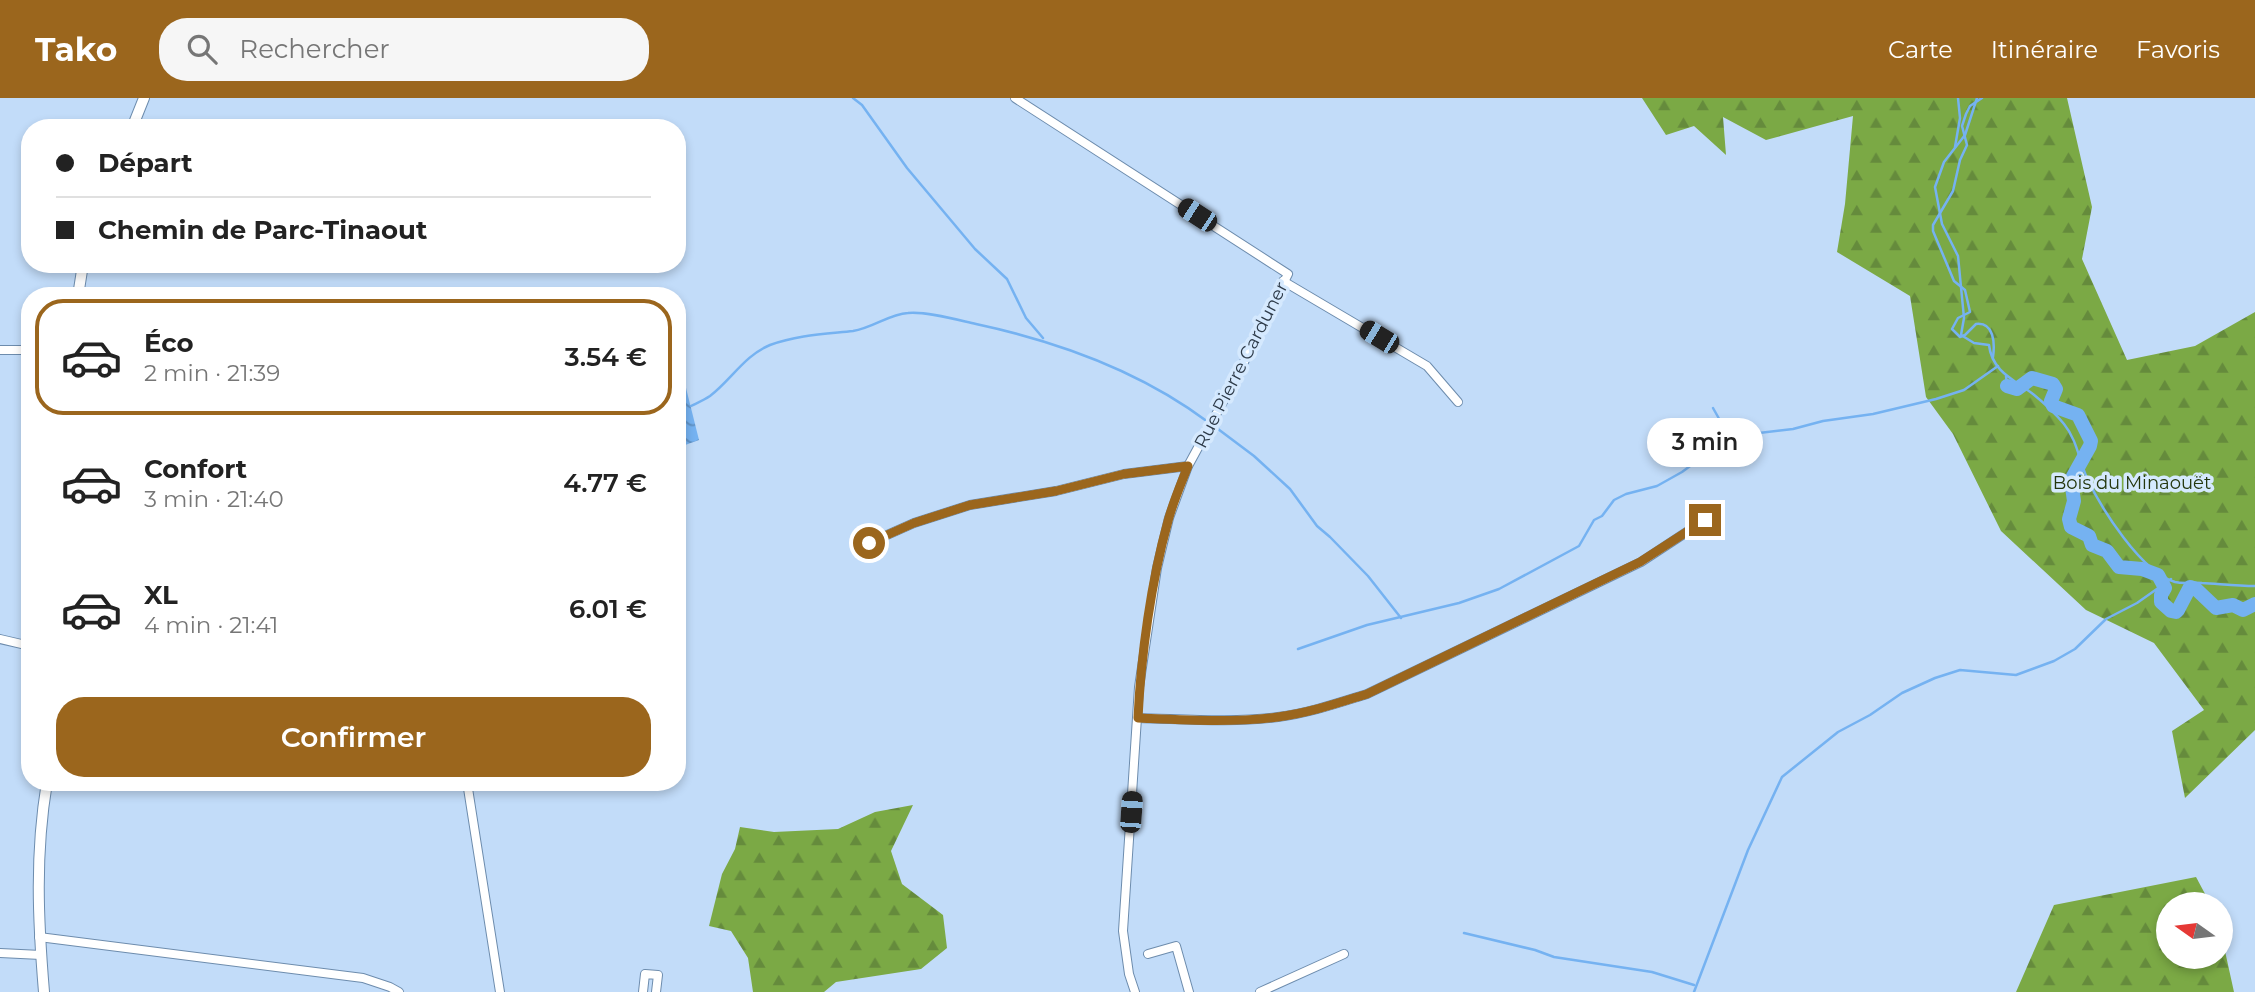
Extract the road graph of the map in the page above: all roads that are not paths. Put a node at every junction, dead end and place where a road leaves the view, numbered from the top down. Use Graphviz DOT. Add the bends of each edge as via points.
graph roads {
  1 [pos="144,98"];
  2 [pos="1016,98"];
  3 [pos="136,119"];
  4 [pos="1286,277"];
  5 [pos="0,350"];
  6 [pos="21,350"];
  7 [pos="1458,401"];
  8 [pos="1188,466"];
  9 [pos="1705,520"];
  10 [pos="869,543"];
  11 [pos="0,639"];
  12 [pos="21,644"];
  13 [pos="1138,718"];
  14 [pos="46,791"];
  15 [pos="468,791"];
  16 [pos="39,937"];
  17 [pos="0,953"];
  18 [pos="1148,954"];
  19 [pos="1344,954"];
  20 [pos="41,955"];
  21 [pos="44,992"];
  22 [pos="399,992"];
  23 [pos="500,992"];
  24 [pos="643,992"];
  25 [pos="656,992"];
  26 [pos="1135,992"];
  27 [pos="1189,992"];
  28 [pos="1260,992"];
  1 -- 3 [label="main road"];
  2 -- 4 [label="street"];
  4 -- 7 [label="street" via="1427,366"];
  4 -- 8 [label="street, Rue Pierre Carduner"];
  5 -- 6 [label="street"];
  8 -- 10 [label="street" via="970,505"];
  8 -- 13 [label="street, Rue Pierre Carduner" via="1168,518 1157,568"];
  9 -- 13 [label="street" via="1640,562 1367,694 1278,717"];
  11 -- 12 [label="street"];
  13 -- 26 [label="street, Rue Pierre Carduner" via="1123,931"];
  14 -- 16 [label="main road" via="38,845"];
  15 -- 23 [label="street"];
  16 -- 20 [label="main road"];
  16 -- 22 [label="street" via="363,978"];
  17 -- 20 [label="street"];
  18 -- 27 [label="street" via="1176,946"];
  19 -- 28 [label="street"];
  20 -- 21 [label="main road"];
  24 -- 25 [label="street" via="645,974 659,975"];
}
